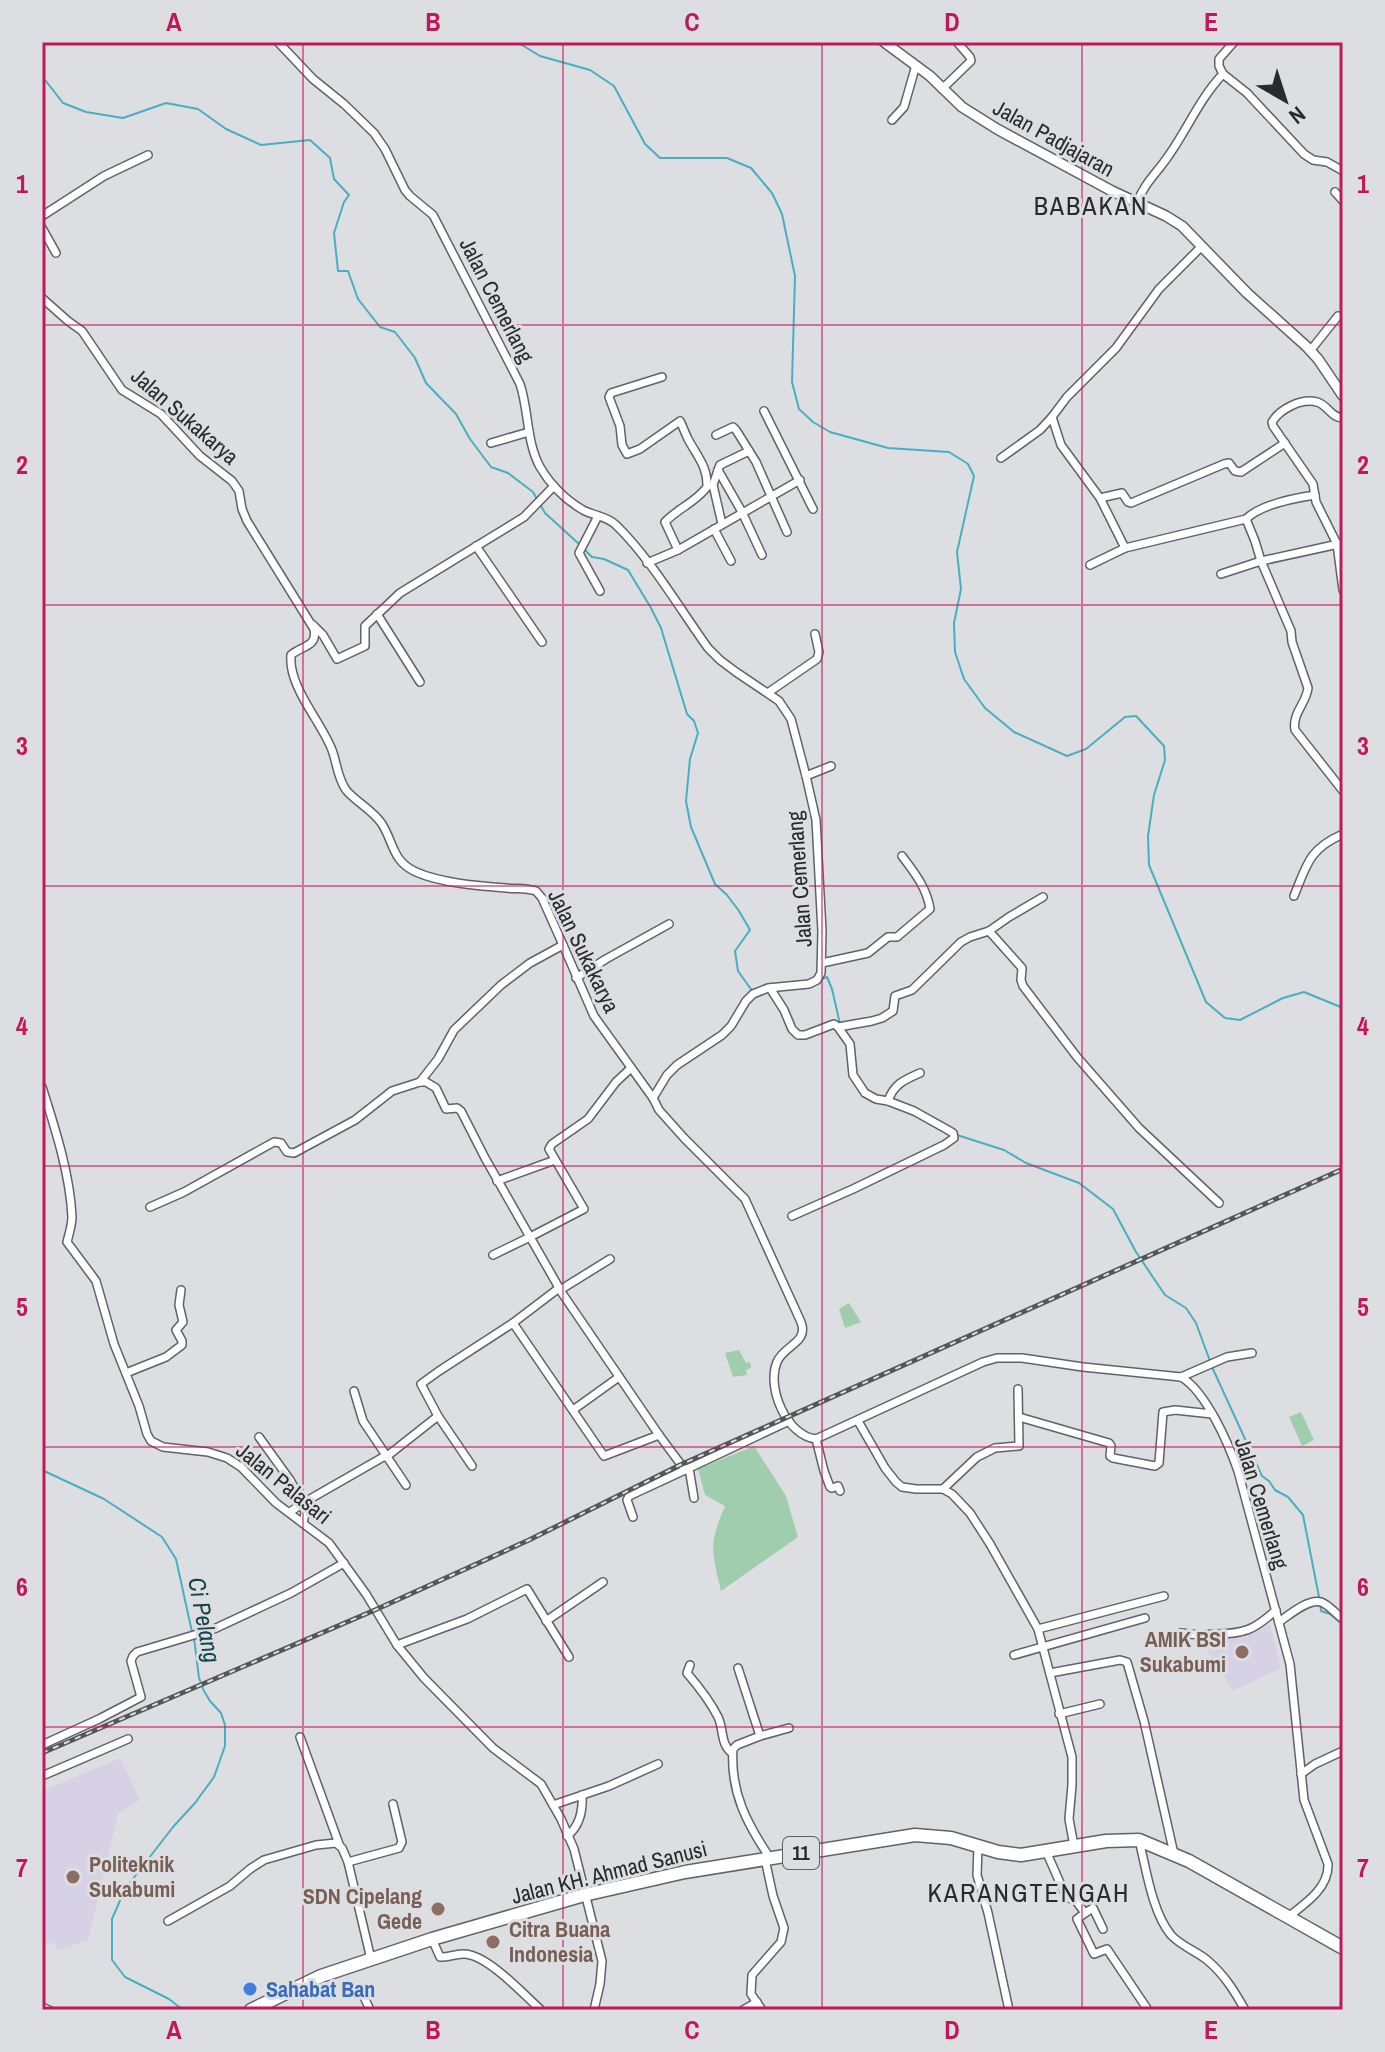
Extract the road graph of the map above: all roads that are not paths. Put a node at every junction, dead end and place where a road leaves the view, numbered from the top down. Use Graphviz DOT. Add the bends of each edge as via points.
graph roads {
  1 [pos="278,42"];
  2 [pos="884,42"];
  3 [pos="957,42"];
  4 [pos="1234,42"];
  5 [pos="916,65"];
  6 [pos="1223,74"];
  7 [pos="942,89"];
  8 [pos="892,120"];
  9 [pos="148,155"];
  10 [pos="1343,171"];
  11 [pos="1335,192"];
  12 [pos="1343,201"];
  13 [pos="1137,203"];
  14 [pos="44,212"];
  15 [pos="42,228"];
  16 [pos="1202,246"];
  17 [pos="56,253"];
  18 [pos="42,298"];
  19 [pos="1338,316"];
  20 [pos="1310,351"];
  21 [pos="662,377"];
  22 [pos="1343,396"];
  23 [pos="764,411"];
  24 [pos="1052,417"];
  25 [pos="1343,418"];
  26 [pos="529,432"];
  27 [pos="716,435"];
  28 [pos="491,443"];
  29 [pos="1285,443"];
  30 [pos="749,451"];
  31 [pos="1001,458"];
  32 [pos="718,470"];
  33 [pos="800,480"];
  34 [pos="554,486"];
  35 [pos="772,495"];
  36 [pos="1315,495"];
  37 [pos="1100,498"];
  38 [pos="813,509"];
  39 [pos="742,512"];
  40 [pos="598,516"];
  41 [pos="1246,519"];
  42 [pos="722,524"];
  43 [pos="714,529"];
  44 [pos="787,532"];
  45 [pos="1340,543"];
  46 [pos="476,546"];
  47 [pos="1125,548"];
  48 [pos="678,550"];
  49 [pos="762,555"];
  50 [pos="731,561"];
  51 [pos="1261,561"];
  52 [pos="647,563"];
  53 [pos="1090,565"];
  54 [pos="1221,574"];
  55 [pos="1343,590"];
  56 [pos="600,591"];
  57 [pos="377,614"];
  58 [pos="313,625"];
  59 [pos="815,634"];
  60 [pos="542,642"];
  61 [pos="420,682"];
  62 [pos="769,692"];
  63 [pos="831,766"];
  64 [pos="806,776"];
  65 [pos="1343,791"];
  66 [pos="1343,834"];
  67 [pos="902,856"];
  68 [pos="1294,896"];
  69 [pos="1043,897"];
  70 [pos="669,924"];
  71 [pos="989,931"];
  72 [pos="563,945"];
  73 [pos="822,963"];
  74 [pos="576,978"];
  75 [pos="770,988"];
  76 [pos="838,1027"];
  77 [pos="631,1068"];
  78 [pos="920,1073"];
  79 [pos="420,1082"];
  80 [pos="42,1087"];
  81 [pos="653,1098"];
  82 [pos="888,1101"];
  83 [pos="555,1160"];
  84 [pos="497,1181"];
  85 [pos="1219,1203"];
  86 [pos="150,1207"];
  87 [pos="792,1216"];
  88 [pos="530,1237"];
  89 [pos="493,1255"];
  90 [pos="610,1259"];
  91 [pos="559,1289"];
  92 [pos="181,1290"];
  93 [pos="513,1323"];
  94 [pos="1252,1353"];
  95 [pos="126,1373"];
  96 [pos="619,1377"];
  97 [pos="1181,1377"];
  98 [pos="1018,1389"];
  99 [pos="354,1391"];
  100 [pos="573,1410"];
  101 [pos="1212,1414"];
  102 [pos="438,1416"];
  103 [pos="1019,1417"];
  104 [pos="789,1421"];
  105 [pos="858,1421"];
  106 [pos="659,1435"];
  107 [pos="259,1437"];
  108 [pos="816,1439"];
  109 [pos="386,1456"];
  110 [pos="472,1466"];
  111 [pos="687,1469"];
  112 [pos="406,1485"];
  113 [pos="943,1489"];
  114 [pos="840,1491"];
  115 [pos="694,1498"];
  116 [pos="303,1503"];
  117 [pos="290,1512"];
  118 [pos="633,1517"];
  119 [pos="303,1523"];
  120 [pos="344,1563"];
  121 [pos="603,1582"];
  122 [pos="1164,1596"];
  123 [pos="1276,1610"];
  124 [pos="1145,1618"];
  125 [pos="1343,1619"];
  126 [pos="546,1621"];
  127 [pos="1279,1622"];
  128 [pos="1038,1629"];
  129 [pos="1181,1633"];
  130 [pos="397,1645"];
  131 [pos="1043,1645"];
  132 [pos="1014,1655"];
  133 [pos="569,1657"];
  134 [pos="690,1665"];
  135 [pos="738,1668"];
  136 [pos="1050,1673"];
  137 [pos="1100,1704"];
  138 [pos="1059,1714"];
  139 [pos="789,1728"];
  140 [pos="760,1736"];
  141 [pos="300,1737"];
  142 [pos="128,1739"];
  143 [pos="42,1745"];
  144 [pos="1343,1751"];
  145 [pos="732,1753"];
  146 [pos="658,1764"];
  147 [pos="1301,1774"];
  148 [pos="42,1776"];
  149 [pos="582,1795"];
  150 [pos="393,1804"];
  151 [pos="553,1805"];
  152 [pos="567,1836"];
  153 [pos="1139,1840"];
  154 [pos="339,1844"];
  155 [pos="978,1846"];
  156 [pos="1074,1846"];
  157 [pos="1046,1851"];
  158 [pos="1174,1854"];
  159 [pos="768,1858"];
  160 [pos="348,1862"];
  161 [pos="584,1895"];
  162 [pos="1085,1913"];
  163 [pos="1288,1917"];
  164 [pos="168,1921"];
  165 [pos="1103,1929"];
  166 [pos="432,1939"];
  167 [pos="1343,1948"];
  168 [pos="371,1959"];
  169 [pos="360,1988"];
  170 [pos="275,1997"];
  171 [pos="757,2002"];
  172 [pos="42,2007"];
  173 [pos="49,2010"];
  174 [pos="251,2010"];
  175 [pos="279,2010"];
  176 [pos="370,2010"];
  177 [pos="541,2010"];
  178 [pos="594,2010"];
  179 [pos="743,2010"];
  180 [pos="762,2010"];
  181 [pos="1009,2010"];
  182 [pos="1148,2010"];
  183 [pos="1245,2010"];
  1 -- 26 [label="street, Jalan Cemerlang" via="374,133 405,190 433,215 520,384"];
  2 -- 5 [label="street, Jalan Padjajaran"];
  3 -- 7 [label="street" via="971,61"];
  4 -- 6 [label="street" via="1219,59"];
  5 -- 7 [label="street, Jalan Padjajaran"];
  5 -- 8 [label="street" via="904,107"];
  6 -- 10 [label="street" via="1304,154"];
  6 -- 13 [label="street"];
  7 -- 13 [label="street, Jalan Padjajaran" via="997,129"];
  9 -- 14 [label="street"];
  11 -- 12 [label="street"];
  13 -- 16 [label="street, Jalan Padjajaran" via="1182,226"];
  15 -- 17 [label="street"];
  16 -- 20 [label="street, Jalan Padjajaran"];
  16 -- 24 [label="street"];
  18 -- 58 [label="street, Jalan Sukakarya" via="82,331 122,390 161,414 237,486 247,521"];
  19 -- 20 [label="street"];
  20 -- 22 [label="street, Jalan Padjajaran"];
  21 -- 48 [label="street" via="609,397 627,454 680,421 701,459 707,487 665,522"];
  23 -- 33 [label="street"];
  24 -- 31 [label="street"];
  24 -- 37 [label="street" via="1061,445"];
  25 -- 29 [label="street" via="1318,402 1293,405 1272,422"];
  26 -- 28 [label="street"];
  26 -- 34 [label="street, Jalan Cemerlang" via="540,466"];
  27 -- 30 [label="street" via="733,427"];
  29 -- 36 [label="street" via="1307,473"];
  29 -- 37 [label="street" via="1241,472 1229,463 1130,503 1122,493"];
  30 -- 32 [label="street"];
  30 -- 35 [label="street"];
  32 -- 39 [label="street"];
  32 -- 42 [label="street" via="713,485"];
  33 -- 35 [label="street"];
  33 -- 38 [label="street"];
  34 -- 40 [label="street, Jalan Cemerlang"];
  34 -- 46 [label="street" via="524,517"];
  35 -- 39 [label="street"];
  35 -- 44 [label="street"];
  36 -- 41 [label="street"];
  36 -- 45 [label="street"];
  37 -- 47 [label="street"];
  39 -- 42 [label="street"];
  39 -- 49 [label="street"];
  40 -- 52 [label="street, Jalan Cemerlang" via="613,521"];
  40 -- 56 [label="street" via="579,553"];
  41 -- 47 [label="street"];
  41 -- 51 [label="street"];
  42 -- 43 [label="street"];
  43 -- 48 [label="street"];
  43 -- 50 [label="street"];
  45 -- 51 [label="street"];
  45 -- 55 [label="street"];
  46 -- 57 [label="street" via="400,593"];
  46 -- 60 [label="street"];
  47 -- 53 [label="street"];
  48 -- 52 [label="street"];
  51 -- 54 [label="street"];
  51 -- 65 [label="street" via="1308,688 1295,730"];
  52 -- 62 [label="street, Jalan Cemerlang" via="708,648"];
  57 -- 58 [label="street" via="365,626 365,646 338,659"];
  57 -- 61 [label="street"];
  58 -- 72 [label="street, Jalan Sukakarya" via="314,641 291,655 294,678 342,782 383,825 398,858 434,877 534,890"];
  59 -- 62 [label="street" via="819,652 814,663"];
  62 -- 64 [label="street, Jalan Cemerlang" via="791,719"];
  63 -- 64 [label="street"];
  64 -- 73 [label="street, Jalan Cemerlang" via="816,820"];
  66 -- 68 [label="street" via="1311,856"];
  67 -- 73 [label="street" via="924,888 930,909 868,953"];
  69 -- 71 [label="street"];
  70 -- 74 [label="street"];
  71 -- 76 [label="street" via="961,942 912,990 895,996 889,1015"];
  71 -- 85 [label="street" via="1022,968 1023,986 1077,1057 1145,1134"];
  72 -- 74 [label="street, Jalan Sukakarya"];
  72 -- 79 [label="street" via="501,985 454,1030"];
  73 -- 75 [label="street, Jalan Cemerlang" via="820,977 809,984"];
  74 -- 77 [label="street, Jalan Sukakarya" via="594,1016"];
  75 -- 76 [label="street" via="798,1035"];
  75 -- 81 [label="street" via="753,994 722,1035 677,1065"];
  76 -- 82 [label="street" via="850,1044 858,1085"];
  77 -- 81 [label="street, Jalan Sukakarya"];
  77 -- 83 [label="street" via="588,1119 550,1146"];
  78 -- 82 [label="street" via="900,1081"];
  79 -- 84 [label="street" via="436,1088 446,1109 461,1111"];
  79 -- 86 [label="street" via="392,1091 355,1120 294,1153 274,1142"];
  80 -- 95 [label="street, Jalan Palasari" via="70,1196 67,1242 96,1281"];
  81 -- 104 [label="street" via="662,1114 745,1199 801,1322 801,1337 782,1353 774,1378 777,1399"];
  82 -- 87 [label="street" via="948,1130 954,1138"];
  83 -- 84 [label="street"];
  83 -- 88 [label="street" via="584,1209"];
  84 -- 88 [label="street"];
  88 -- 89 [label="street"];
  88 -- 91 [label="street"];
  90 -- 91 [label="street"];
  91 -- 93 [label="street"];
  91 -- 96 [label="street"];
  92 -- 95 [label="street" via="183,1322 176,1330 182,1345"];
  93 -- 100 [label="street"];
  93 -- 102 [label="street" via="422,1383"];
  94 -- 97 [label="street" via="1227,1357"];
  95 -- 117 [label="street, Jalan Palasari" via="151,1441 227,1458"];
  96 -- 100 [label="street"];
  96 -- 106 [label="street"];
  97 -- 101 [label="street, Jalan Cemerlang"];
  97 -- 105 [label="street" via="997,1358"];
  98 -- 103 [label="street"];
  99 -- 109 [label="street" via="360,1414"];
  100 -- 106 [label="street" via="604,1456"];
  101 -- 103 [label="street" via="1163,1412 1155,1466 1124,1462 1111,1457 1111,1446 1101,1440"];
  101 -- 123 [label="street, Jalan Cemerlang" via="1238,1471"];
  102 -- 109 [label="street"];
  102 -- 110 [label="street"];
  103 -- 113 [label="street" via="1019,1446 995,1448 977,1457"];
  104 -- 108 [label="street" via="806,1438"];
  104 -- 111 [label="street"];
  105 -- 108 [label="street"];
  105 -- 113 [label="street" via="902,1487"];
  106 -- 111 [label="street"];
  107 -- 116 [label="street"];
  108 -- 114 [label="street" via="830,1487 839,1486"];
  109 -- 112 [label="street"];
  109 -- 116 [label="street"];
  111 -- 115 [label="street"];
  111 -- 118 [label="street" via="627,1497"];
  113 -- 128 [label="street" via="970,1513"];
  116 -- 117 [label="street"];
  116 -- 119 [label="street"];
  117 -- 119 [label="street, Jalan Palasari"];
  119 -- 120 [label="street, Jalan Palasari"];
  120 -- 130 [label="street, Jalan Palasari"];
  120 -- 143 [label="street" via="214,1629 137,1652 131,1661 141,1697"];
  121 -- 126 [label="street"];
  122 -- 128 [label="street"];
  123 -- 127 [label="street, Jalan Cemerlang"];
  123 -- 129 [label="street" via="1236,1634"];
  124 -- 131 [label="street"];
  125 -- 127 [label="street" via="1317,1601"];
  126 -- 130 [label="street" via="527,1589"];
  126 -- 133 [label="street"];
  127 -- 147 [label="street, Jalan Cemerlang" via="1290,1664"];
  128 -- 131 [label="street"];
  130 -- 151 [label="street, Jalan Palasari" via="485,1740 537,1780"];
  131 -- 132 [label="street"];
  131 -- 136 [label="street"];
  134 -- 145 [label="street" via="687,1673 710,1703"];
  135 -- 140 [label="street"];
  136 -- 138 [label="street"];
  136 -- 158 [label="street" via="1127,1662"];
  137 -- 138 [label="street"];
  138 -- 156 [label="street" via="1072,1757 1069,1819"];
  139 -- 140 [label="street"];
  140 -- 145 [label="street" via="737,1745"];
  141 -- 154 [label="street"];
  142 -- 148 [label="street"];
  144 -- 147 [label="street"];
  145 -- 159 [label="street" via="742,1811"];
  146 -- 149 [label="street"];
  147 -- 163 [label="street, Jalan Cemerlang" via="1304,1800 1328,1872 1319,1889"];
  149 -- 151 [label="street"];
  149 -- 152 [label="street" via="577,1826"];
  150 -- 160 [label="street" via="402,1846"];
  151 -- 152 [label="street, Jalan Palasari"];
  152 -- 161 [label="street, Jalan Palasari"];
  153 -- 156 [label="highway, Jalan KH. Ahmad Sanusi / 11"];
  153 -- 158 [label="highway, Jalan KH. Ahmad Sanusi / 11"];
  153 -- 183 [label="street" via="1168,1931 1220,1972"];
  154 -- 160 [label="street"];
  154 -- 164 [label="street" via="264,1860"];
  155 -- 157 [label="highway, Jalan KH. Ahmad Sanusi / 11" via="1021,1855"];
  155 -- 159 [label="highway, Jalan KH. Ahmad Sanusi / 11" via="915,1835"];
  155 -- 181 [label="street" via="977,1875"];
  156 -- 157 [label="highway, Jalan KH. Ahmad Sanusi / 11"];
  157 -- 162 [label="street" via="1064,1892"];
  158 -- 163 [label="highway, Jalan KH. Ahmad Sanusi / 11"];
  159 -- 161 [label="highway, Jalan KH. Ahmad Sanusi / 11"];
  159 -- 171 [label="street" via="784,1936 752,1975 751,1994"];
  160 -- 168 [label="street"];
  161 -- 166 [label="highway, Jalan KH. Ahmad Sanusi / 11"];
  161 -- 178 [label="street, Jalan Palasari" via="603,1968"];
  162 -- 165 [label="street" via="1093,1908"];
  162 -- 182 [label="street" via="1077,1920 1094,1954 1107,1950"];
  163 -- 167 [label="highway, Jalan KH. Ahmad Sanusi / 11"];
  166 -- 168 [label="highway, Jalan KH. Ahmad Sanusi / 11"];
  166 -- 177 [label="street" via="440,1957 476,1957"];
  168 -- 170 [label="highway, Jalan KH. Ahmad Sanusi / 11"];
  169 -- 176 [label="street"];
  170 -- 174 [label="highway, Jalan KH. Ahmad Sanusi / 11"];
  170 -- 175 [label="street"];
  171 -- 179 [label="street"];
  171 -- 180 [label="street"];
  172 -- 173 [label="street"];
}
